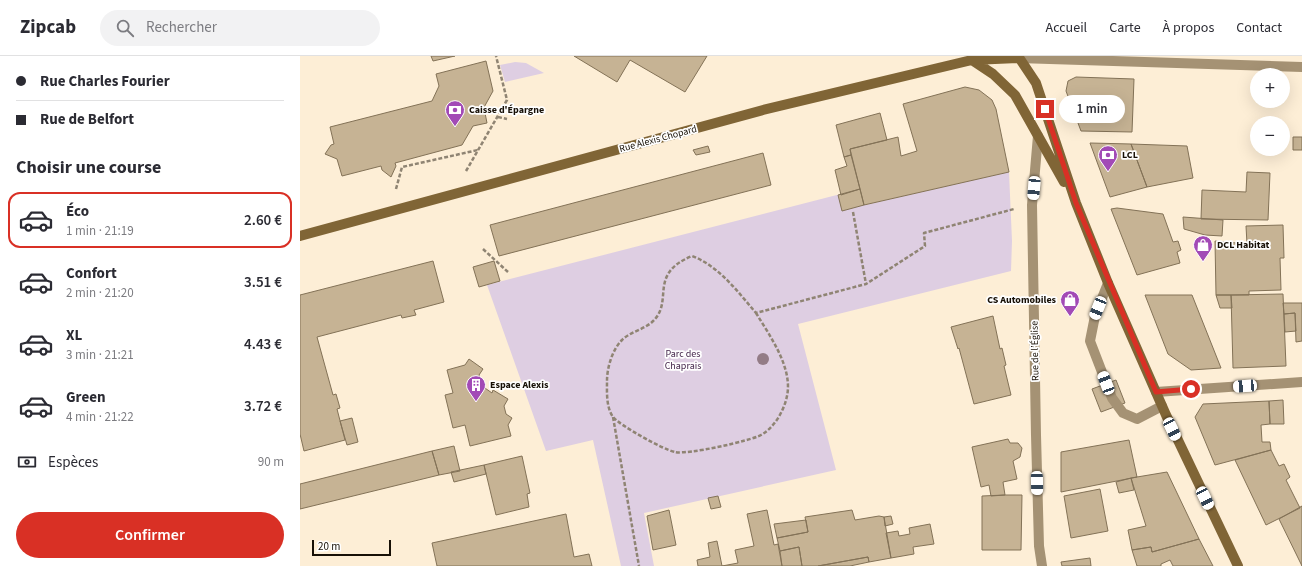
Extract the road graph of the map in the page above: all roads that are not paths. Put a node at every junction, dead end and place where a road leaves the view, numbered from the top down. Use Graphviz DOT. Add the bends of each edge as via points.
graph roads {
  1 [pos="1018,57"];
  2 [pos="972,60"];
  3 [pos="1302,67"];
  4 [pos="1038,136"];
  5 [pos="1076,203"];
  6 [pos="300,236"];
  7 [pos="1108,283"];
  8 [pos="1302,382"];
  9 [pos="1156,392"];
  10 [pos="1162,406"];
  11 [pos="1042,566"];
  12 [pos="1238,566"];
  1 -- 2 [label="main road, Rue Alexis Chopard"];
  1 -- 3 [label="street"];
  1 -- 5 [label="main road" via="1036,83"];
  2 -- 4 [label="main road" via="1009,87"];
  2 -- 6 [label="main road, Rue Alexis Chopard" via="763,110"];
  4 -- 5 [label="main road"];
  4 -- 11 [label="street, Rue de l’Église" via="1032,205 1036,443 1039,546"];
  5 -- 7 [label="main road"];
  7 -- 9 [label="main road"];
  7 -- 10 [label="street" via="1095,316 1090,341 1112,398 1123,413 1137,419"];
  8 -- 9 [label="street"];
  9 -- 10 [label="main road"];
  10 -- 12 [label="main road"];
}
